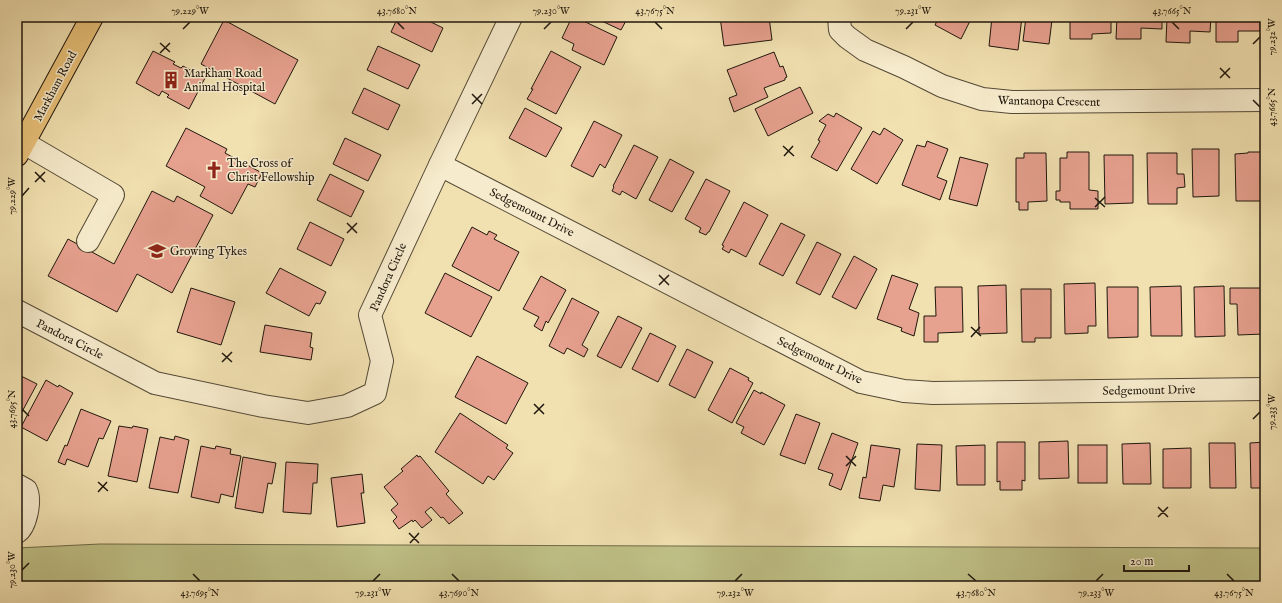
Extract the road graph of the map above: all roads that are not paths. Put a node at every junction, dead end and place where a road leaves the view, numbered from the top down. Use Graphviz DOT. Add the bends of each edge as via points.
graph roads {
  1 [pos="92,17"];
  2 [pos="512,17"];
  3 [pos="839,17"];
  4 [pos="1265,100"];
  5 [pos="20,149"];
  6 [pos="440,165"];
  7 [pos="88,240"];
  8 [pos="17,311"];
  9 [pos="1265,389"];
  10 [pos="17,485"];
  11 [pos="17,532"];
  1 -- 5 [label="main road, Markham Road"];
  2 -- 6 [label="street, Pandora Circle"];
  3 -- 4 [label="street, Wantanopa Crescent" via="840,30 865,50 942,86 982,99 1012,102"];
  5 -- 7 [label="street" via="112,195"];
  6 -- 8 [label="street, Pandora Circle" via="370,315 382,361 375,393 347,406 308,413 154,383"];
  6 -- 9 [label="street, Sedgemount Drive" via="861,382 904,391 933,393"];
  10 -- 11 [label="street" via="26,490 29,499 23,527"];
}
